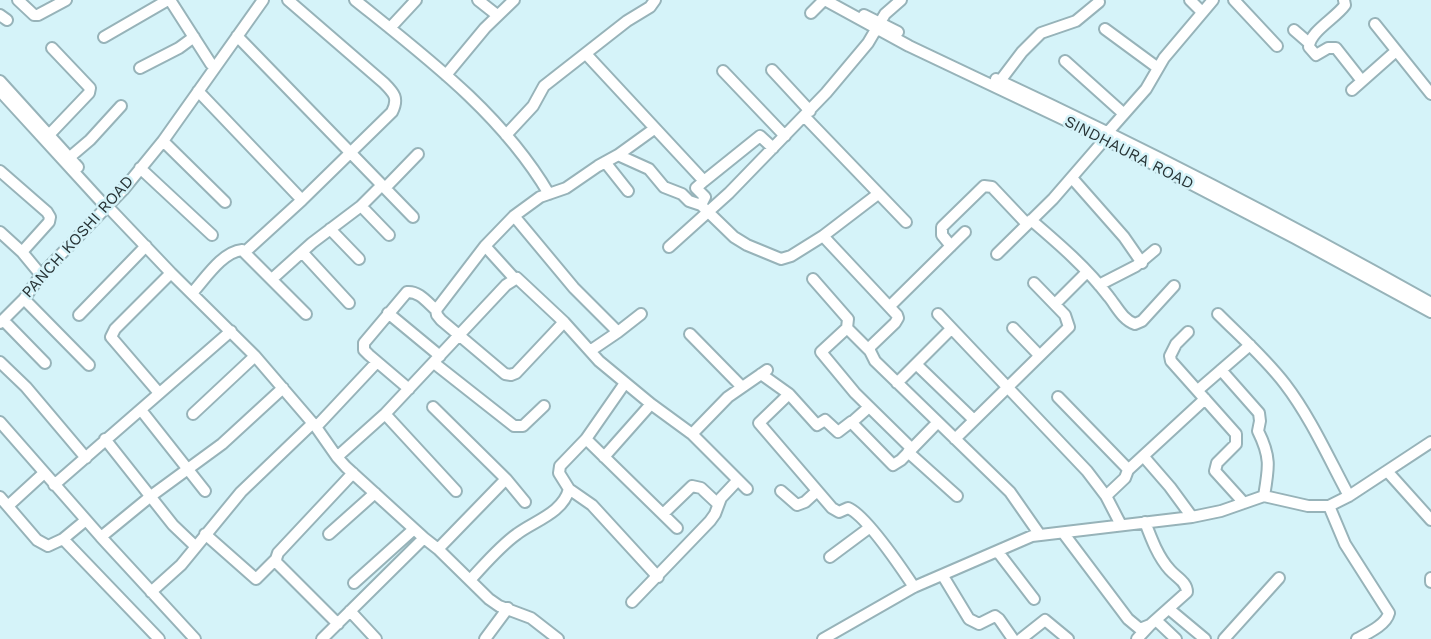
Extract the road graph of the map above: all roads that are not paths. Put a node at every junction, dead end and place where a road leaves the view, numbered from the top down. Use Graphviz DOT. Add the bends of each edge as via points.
graph roads {
  1 [pos="18,0"];
  2 [pos="66,0"];
  3 [pos="169,0"];
  4 [pos="288,0"];
  5 [pos="355,0"];
  6 [pos="416,0"];
  7 [pos="478,0"];
  8 [pos="514,0"];
  9 [pos="655,0"];
  10 [pos="824,0"];
  11 [pos="837,0"];
  12 [pos="902,0"];
  13 [pos="1190,0"];
  14 [pos="1213,0"];
  15 [pos="1234,0"];
  16 [pos="1344,0"];
  17 [pos="1099,2"];
  18 [pos="252,3"];
  19 [pos="1202,12"];
  20 [pos="811,13"];
  21 [pos="497,15"];
  22 [pos="1375,24"];
  23 [pos="878,26"];
  24 [pos="390,28"];
  25 [pos="1105,29"];
  26 [pos="1294,30"];
  27 [pos="237,36"];
  28 [pos="194,37"];
  29 [pos="104,38"];
  30 [pos="1309,43"];
  31 [pos="1277,46"];
  32 [pos="52,48"];
  33 [pos="1396,51"];
  34 [pos="586,54"];
  35 [pos="1065,61"];
  36 [pos="211,64"];
  37 [pos="140,68"];
  38 [pos="1158,68"];
  39 [pos="772,70"];
  40 [pos="723,71"];
  41 [pos="446,75"];
  42 [pos="0,81"];
  43 [pos="1000,81"];
  44 [pos="1362,81"];
  45 [pos="1352,90"];
  46 [pos="0,91"];
  47 [pos="198,91"];
  48 [pos="1431,94"];
  49 [pos="121,106"];
  50 [pos="807,113"];
  51 [pos="1124,114"];
  52 [pos="654,129"];
  53 [pos="506,135"];
  54 [pos="1106,135"];
  55 [pos="785,136"];
  56 [pos="47,137"];
  57 [pos="163,141"];
  58 [pos="773,148"];
  59 [pos="154,150"];
  60 [pos="351,153"];
  61 [pos="417,154"];
  62 [pos="618,155"];
  63 [pos="70,157"];
  64 [pos="605,162"];
  65 [pos="140,168"];
  66 [pos="0,171"];
  67 [pos="1072,178"];
  68 [pos="704,182"];
  69 [pos="383,187"];
  70 [pos="628,190"];
  71 [pos="549,194"];
  72 [pos="878,194"];
  73 [pos="302,200"];
  74 [pos="225,202"];
  75 [pos="361,206"];
  76 [pos="109,207"];
  77 [pos="705,209"];
  78 [pos="514,216"];
  79 [pos="413,217"];
  80 [pos="906,222"];
  81 [pos="1029,222"];
  82 [pos="330,229"];
  83 [pos="0,232"];
  84 [pos="965,232"];
  85 [pos="212,235"];
  86 [pos="389,235"];
  87 [pos="823,236"];
  88 [pos="146,246"];
  89 [pos="485,246"];
  90 [pos="951,246"];
  91 [pos="669,247"];
  92 [pos="1155,250"];
  93 [pos="22,252"];
  94 [pos="245,252"];
  95 [pos="302,252"];
  96 [pos="997,254"];
  97 [pos="359,260"];
  98 [pos="1142,263"];
  99 [pos="1087,272"];
  100 [pos="171,273"];
  101 [pos="40,277"];
  102 [pos="514,278"];
  103 [pos="272,279"];
  104 [pos="813,279"];
  105 [pos="1034,283"];
  106 [pos="1099,285"];
  107 [pos="1174,286"];
  108 [pos="192,292"];
  109 [pos="24,298"];
  110 [pos="349,303"];
  111 [pos="1431,303"];
  112 [pos="1055,304"];
  113 [pos="890,306"];
  114 [pos="436,310"];
  115 [pos="388,312"];
  116 [pos="1431,312"];
  117 [pos="306,314"];
  118 [pos="641,314"];
  119 [pos="938,314"];
  120 [pos="1218,314"];
  121 [pos="79,315"];
  122 [pos="1,320"];
  123 [pos="564,322"];
  124 [pos="848,328"];
  125 [pos="951,328"];
  126 [pos="1013,328"];
  127 [pos="231,331"];
  128 [pos="618,332"];
  129 [pos="1188,332"];
  130 [pos="459,334"];
  131 [pos="690,334"];
  132 [pos="1250,345"];
  133 [pos="590,351"];
  134 [pos="870,351"];
  135 [pos="1039,355"];
  136 [pos="255,356"];
  137 [pos="437,360"];
  138 [pos="0,362"];
  139 [pos="377,362"];
  140 [pos="45,363"];
  141 [pos="916,364"];
  142 [pos="89,365"];
  143 [pos="1221,370"];
  144 [pos="625,383"];
  145 [pos="897,383"];
  146 [pos="1007,386"];
  147 [pos="742,387"];
  148 [pos="283,388"];
  149 [pos="409,389"];
  150 [pos="159,393"];
  151 [pos="789,394"];
  152 [pos="1202,395"];
  153 [pos="1058,397"];
  154 [pos="651,404"];
  155 [pos="544,406"];
  156 [pos="433,407"];
  157 [pos="869,407"];
  158 [pos="141,410"];
  159 [pos="193,414"];
  160 [pos="385,414"];
  161 [pos="974,420"];
  162 [pos="851,423"];
  163 [pos="937,423"];
  164 [pos="314,425"];
  165 [pos="2,427"];
  166 [pos="692,434"];
  167 [pos="105,439"];
  168 [pos="586,439"];
  169 [pos="955,439"];
  170 [pos="1431,442"];
  171 [pos="910,450"];
  172 [pos="337,457"];
  173 [pos="604,457"];
  174 [pos="1144,457"];
  175 [pos="86,458"];
  176 [pos="188,468"];
  177 [pos="1128,470"];
  178 [pos="1387,471"];
  179 [pos="44,473"];
  180 [pos="353,473"];
  181 [pos="506,479"];
  182 [pos="738,480"];
  183 [pos="54,485"];
  184 [pos="569,489"];
  185 [pos="747,489"];
  186 [pos="206,491"];
  187 [pos="456,491"];
  188 [pos="781,491"];
  189 [pos="817,491"];
  190 [pos="375,493"];
  191 [pos="151,496"];
  192 [pos="957,496"];
  193 [pos="1106,496"];
  194 [pos="1264,496"];
  195 [pos="1349,496"];
  196 [pos="4,502"];
  197 [pos="525,502"];
  198 [pos="1244,502"];
  199 [pos="718,504"];
  200 [pos="1329,506"];
  201 [pos="663,514"];
  202 [pos="1192,517"];
  203 [pos="86,520"];
  204 [pos="1431,520"];
  205 [pos="1144,522"];
  206 [pos="1121,525"];
  207 [pos="676,528"];
  208 [pos="869,528"];
  209 [pos="414,529"];
  210 [pos="205,534"];
  211 [pos="329,534"];
  212 [pos="1064,534"];
  213 [pos="1040,535"];
  214 [pos="100,537"];
  215 [pos="424,538"];
  216 [pos="63,539"];
  217 [pos="195,546"];
  218 [pos="438,549"];
  219 [pos="998,552"];
  220 [pos="830,557"];
  221 [pos="276,559"];
  222 [pos="943,576"];
  223 [pos="658,577"];
  224 [pos="1279,578"];
  225 [pos="470,580"];
  226 [pos="354,584"];
  227 [pos="914,587"];
  228 [pos="151,592"];
  229 [pos="1034,599"];
  230 [pos="632,602"];
  231 [pos="508,608"];
  232 [pos="1169,609"];
  233 [pos="350,611"];
  234 [pos="1153,622"];
  235 [pos="338,624"];
  236 [pos="1361,638"];
  237 [pos="159,639"];
  238 [pos="195,639"];
  239 [pos="321,639"];
  240 [pos="376,639"];
  241 [pos="485,639"];
  242 [pos="558,639"];
  243 [pos="823,639"];
  244 [pos="1013,639"];
  245 [pos="1021,639"];
  246 [pos="1068,639"];
  247 [pos="1137,639"];
  248 [pos="1176,639"];
  249 [pos="1205,639"];
  250 [pos="1224,639"];
  1 -- 2 [label="street" via="34,15"];
  3 -- 28 [label="street"];
  3 -- 29 [label="street"];
  4 -- 60 [label="street" via="394,92 392,112"];
  5 -- 24 [label="street"];
  6 -- 24 [label="street"];
  7 -- 21 [label="street"];
  8 -- 21 [label="street"];
  9 -- 34 [label="street"];
  10 -- 20 [label="street"];
  10 -- 23 [label="street, SINDHAURA ROAD"];
  11 -- 23 [label="street"];
  12 -- 23 [label="street"];
  13 -- 19 [label="street"];
  14 -- 19 [label="street"];
  15 -- 31 [label="street"];
  16 -- 30 [label="street" via="1343,8"];
  17 -- 43 [label="street" via="1076,21 1041,33"];
  18 -- 27 [label="street, PANCH KOSHI ROAD" via="263,0"];
  18 -- 36 [label="street, PANCH KOSHI ROAD"];
  19 -- 38 [label="street"];
  21 -- 41 [label="street"];
  22 -- 33 [label="street"];
  23 -- 43 [label="street"];
  23 -- 50 [label="street" via="863,50"];
  23 -- 54 [label="street, SINDHAURA ROAD"];
  24 -- 41 [label="street"];
  25 -- 38 [label="street"];
  26 -- 30 [label="street"];
  27 -- 47 [label="street, PANCH KOSHI ROAD"];
  27 -- 60 [label="street"];
  28 -- 36 [label="street"];
  28 -- 37 [label="street"];
  30 -- 44 [label="street" via="1316,55 1336,48"];
  32 -- 56 [label="street" via="90,88"];
  33 -- 44 [label="street"];
  33 -- 48 [label="street"];
  34 -- 52 [label="street"];
  34 -- 53 [label="street" via="541,89 533,106"];
  35 -- 51 [label="street"];
  36 -- 59 [label="street, PANCH KOSHI ROAD" via="158,137"];
  38 -- 51 [label="street"];
  39 -- 50 [label="street"];
  40 -- 55 [label="street"];
  41 -- 53 [label="street"];
  42 -- 56 [label="street"];
  43 -- 54 [label="street"];
  44 -- 45 [label="street"];
  46 -- 56 [label="street"];
  47 -- 57 [label="street, PANCH KOSHI ROAD"];
  47 -- 73 [label="street"];
  49 -- 63 [label="street"];
  50 -- 55 [label="street"];
  50 -- 72 [label="street"];
  51 -- 54 [label="street"];
  52 -- 62 [label="street"];
  52 -- 68 [label="street"];
  53 -- 71 [label="street"];
  54 -- 67 [label="street"];
  54 -- 111 [label="street" via="1318,240"];
  54 -- 116 [label="street, SINDHAURA ROAD"];
  55 -- 58 [label="street"];
  56 -- 63 [label="street"];
  56 -- 76 [label="street"];
  57 -- 59 [label="street, PANCH KOSHI ROAD"];
  57 -- 74 [label="street"];
  58 -- 68 [label="street" via="760,136"];
  58 -- 77 [label="street"];
  59 -- 65 [label="street, PANCH KOSHI ROAD"];
  60 -- 69 [label="street"];
  60 -- 73 [label="street"];
  61 -- 69 [label="street"];
  62 -- 64 [label="street"];
  62 -- 77 [label="street" via="649,169 664,187"];
  63 -- 76 [label="street"];
  64 -- 70 [label="street"];
  64 -- 71 [label="street" via="566,188"];
  65 -- 76 [label="street, PANCH KOSHI ROAD"];
  65 -- 85 [label="street"];
  66 -- 93 [label="street" via="50,217"];
  67 -- 81 [label="street"];
  67 -- 98 [label="street"];
  68 -- 77 [label="street" via="696,188 705,197"];
  69 -- 75 [label="street"];
  69 -- 79 [label="street"];
  71 -- 78 [label="street"];
  72 -- 80 [label="street"];
  72 -- 87 [label="street"];
  73 -- 94 [label="street"];
  75 -- 82 [label="street"];
  75 -- 86 [label="street"];
  76 -- 88 [label="street"];
  76 -- 101 [label="street, PANCH KOSHI ROAD"];
  77 -- 87 [label="street" via="747,246 781,259"];
  77 -- 91 [label="street"];
  78 -- 89 [label="street"];
  78 -- 128 [label="street" via="573,288"];
  81 -- 90 [label="street" via="992,187 984,186 942,227 942,235"];
  81 -- 96 [label="street"];
  81 -- 99 [label="street"];
  82 -- 95 [label="street"];
  82 -- 97 [label="street"];
  83 -- 93 [label="street"];
  84 -- 90 [label="street"];
  87 -- 113 [label="street"];
  88 -- 100 [label="street"];
  88 -- 121 [label="street"];
  89 -- 102 [label="street"];
  89 -- 114 [label="street"];
  90 -- 113 [label="street"];
  92 -- 98 [label="street"];
  93 -- 101 [label="street"];
  94 -- 103 [label="street"];
  94 -- 108 [label="street" via="234,252 221,261"];
  95 -- 103 [label="street"];
  95 -- 110 [label="street"];
  98 -- 106 [label="street"];
  99 -- 106 [label="street"];
  99 -- 112 [label="street"];
  100 -- 108 [label="street"];
  100 -- 150 [label="street" via="115,328 111,337"];
  101 -- 109 [label="street, PANCH KOSHI ROAD"];
  101 -- 122 [label="street"];
  102 -- 123 [label="street"];
  102 -- 130 [label="street"];
  103 -- 117 [label="street"];
  104 -- 124 [label="street" via="848,319"];
  105 -- 112 [label="street"];
  106 -- 107 [label="street" via="1135,324"];
  108 -- 127 [label="street"];
  109 -- 122 [label="street, PANCH KOSHI ROAD"];
  109 -- 142 [label="street"];
  112 -- 135 [label="street" via="1069,327"];
  113 -- 134 [label="street" via="898,318"];
  114 -- 115 [label="street" via="413,292 407,292"];
  114 -- 130 [label="street" via="441,320"];
  115 -- 137 [label="street"];
  115 -- 139 [label="street" via="364,343 364,350"];
  118 -- 128 [label="street"];
  119 -- 125 [label="street"];
  120 -- 132 [label="street"];
  122 -- 140 [label="street"];
  123 -- 130 [label="street" via="511,375"];
  123 -- 133 [label="street"];
  124 -- 134 [label="street"];
  124 -- 157 [label="street" via="821,352"];
  125 -- 141 [label="street"];
  125 -- 146 [label="street"];
  126 -- 135 [label="street"];
  127 -- 136 [label="street"];
  127 -- 150 [label="street"];
  128 -- 133 [label="street"];
  129 -- 152 [label="street" via="1170,356"];
  130 -- 137 [label="street"];
  131 -- 147 [label="street"];
  132 -- 143 [label="street"];
  132 -- 195 [label="street" via="1292,395"];
  133 -- 144 [label="street"];
  134 -- 145 [label="street"];
  135 -- 146 [label="street"];
  136 -- 148 [label="street"];
  136 -- 159 [label="street"];
  137 -- 149 [label="street"];
  137 -- 155 [label="street" via="514,426 523,426"];
  138 -- 175 [label="street" via="27,387"];
  139 -- 149 [label="street"];
  139 -- 164 [label="street"];
  141 -- 145 [label="street"];
  141 -- 161 [label="street"];
  143 -- 152 [label="street"];
  143 -- 194 [label="street" via="1259,413 1258,431 1266,446 1268,472"];
  144 -- 154 [label="street"];
  144 -- 168 [label="street"];
  145 -- 163 [label="street"];
  146 -- 161 [label="street"];
  146 -- 193 [label="street"];
  147 -- 151 [label="street" via="764,372"];
  147 -- 166 [label="street"];
  148 -- 164 [label="street"];
  148 -- 176 [label="street" via="222,444"];
  149 -- 160 [label="street"];
  150 -- 158 [label="street"];
  151 -- 162 [label="street" via="817,425 825,420 838,432"];
  151 -- 189 [label="street" via="759,423"];
  152 -- 174 [label="street"];
  152 -- 198 [label="street" via="1236,434 1236,444 1217,463 1215,471"];
  153 -- 177 [label="street"];
  154 -- 166 [label="street"];
  154 -- 173 [label="street"];
  156 -- 181 [label="street"];
  157 -- 162 [label="street"];
  157 -- 171 [label="street"];
  158 -- 167 [label="street"];
  158 -- 176 [label="street"];
  160 -- 172 [label="street"];
  160 -- 187 [label="street"];
  161 -- 169 [label="street"];
  162 -- 171 [label="street" via="893,465"];
  163 -- 169 [label="street"];
  163 -- 171 [label="street"];
  164 -- 172 [label="street"];
  164 -- 210 [label="street" via="242,492"];
  165 -- 179 [label="street"];
  166 -- 182 [label="street"];
  167 -- 175 [label="street"];
  167 -- 191 [label="street"];
  168 -- 173 [label="street"];
  168 -- 184 [label="street" via="560,466 559,473"];
  169 -- 213 [label="street" via="1010,492"];
  170 -- 178 [label="street"];
  171 -- 192 [label="street"];
  172 -- 180 [label="street"];
  173 -- 201 [label="street"];
  174 -- 177 [label="street"];
  174 -- 202 [label="street"];
  175 -- 183 [label="street"];
  176 -- 186 [label="street"];
  176 -- 191 [label="street"];
  177 -- 193 [label="street"];
  178 -- 195 [label="street"];
  178 -- 204 [label="street"];
  179 -- 183 [label="street"];
  179 -- 196 [label="street"];
  180 -- 190 [label="street"];
  180 -- 221 [label="street"];
  181 -- 197 [label="street"];
  181 -- 218 [label="street"];
  182 -- 185 [label="street"];
  182 -- 199 [label="street"];
  183 -- 203 [label="street"];
  184 -- 223 [label="street" via="592,505"];
  184 -- 225 [label="street" via="558,507 518,533"];
  188 -- 189 [label="street" via="797,505"];
  189 -- 208 [label="street" via="835,511 852,509"];
  190 -- 209 [label="street"];
  190 -- 211 [label="street"];
  191 -- 214 [label="street"];
  191 -- 217 [label="street"];
  193 -- 206 [label="street"];
  194 -- 198 [label="street"];
  194 -- 200 [label="street" via="1308,506"];
  195 -- 200 [label="street"];
  196 -- 216 [label="street" via="43,544 48,546"];
  198 -- 202 [label="street"];
  199 -- 201 [label="street" via="701,488 692,486"];
  199 -- 223 [label="street" via="710,521"];
  200 -- 236 [label="street" via="1345,544 1389,613 1388,618"];
  201 -- 207 [label="street"];
  202 -- 205 [label="street"];
  203 -- 214 [label="street"];
  203 -- 216 [label="street"];
  205 -- 206 [label="street"];
  205 -- 232 [label="street" via="1167,567 1188,588"];
  206 -- 212 [label="street"];
  208 -- 220 [label="street"];
  208 -- 227 [label="street"];
  209 -- 215 [label="street"];
  209 -- 226 [label="street"];
  210 -- 217 [label="street"];
  210 -- 221 [label="street" via="256,579"];
  212 -- 213 [label="street"];
  212 -- 234 [label="street" via="1131,623 1140,629"];
  213 -- 219 [label="street"];
  214 -- 228 [label="street"];
  215 -- 218 [label="street"];
  215 -- 233 [label="street"];
  216 -- 237 [label="street"];
  217 -- 228 [label="street" via="181,565"];
  218 -- 225 [label="street"];
  219 -- 222 [label="street"];
  219 -- 229 [label="street"];
  221 -- 235 [label="street"];
  222 -- 227 [label="street"];
  222 -- 244 [label="street" via="969,618 979,624 995,616"];
  223 -- 230 [label="street"];
  224 -- 250 [label="street"];
  225 -- 231 [label="street" via="489,599"];
  227 -- 243 [label="street"];
  228 -- 238 [label="street"];
  231 -- 241 [label="street"];
  231 -- 242 [label="street" via="531,618"];
  232 -- 234 [label="street"];
  232 -- 249 [label="street"];
  233 -- 235 [label="street"];
  233 -- 240 [label="street"];
  234 -- 247 [label="street"];
  234 -- 248 [label="street"];
  235 -- 239 [label="street"];
  245 -- 246 [label="street" via="1045,620"];
}
